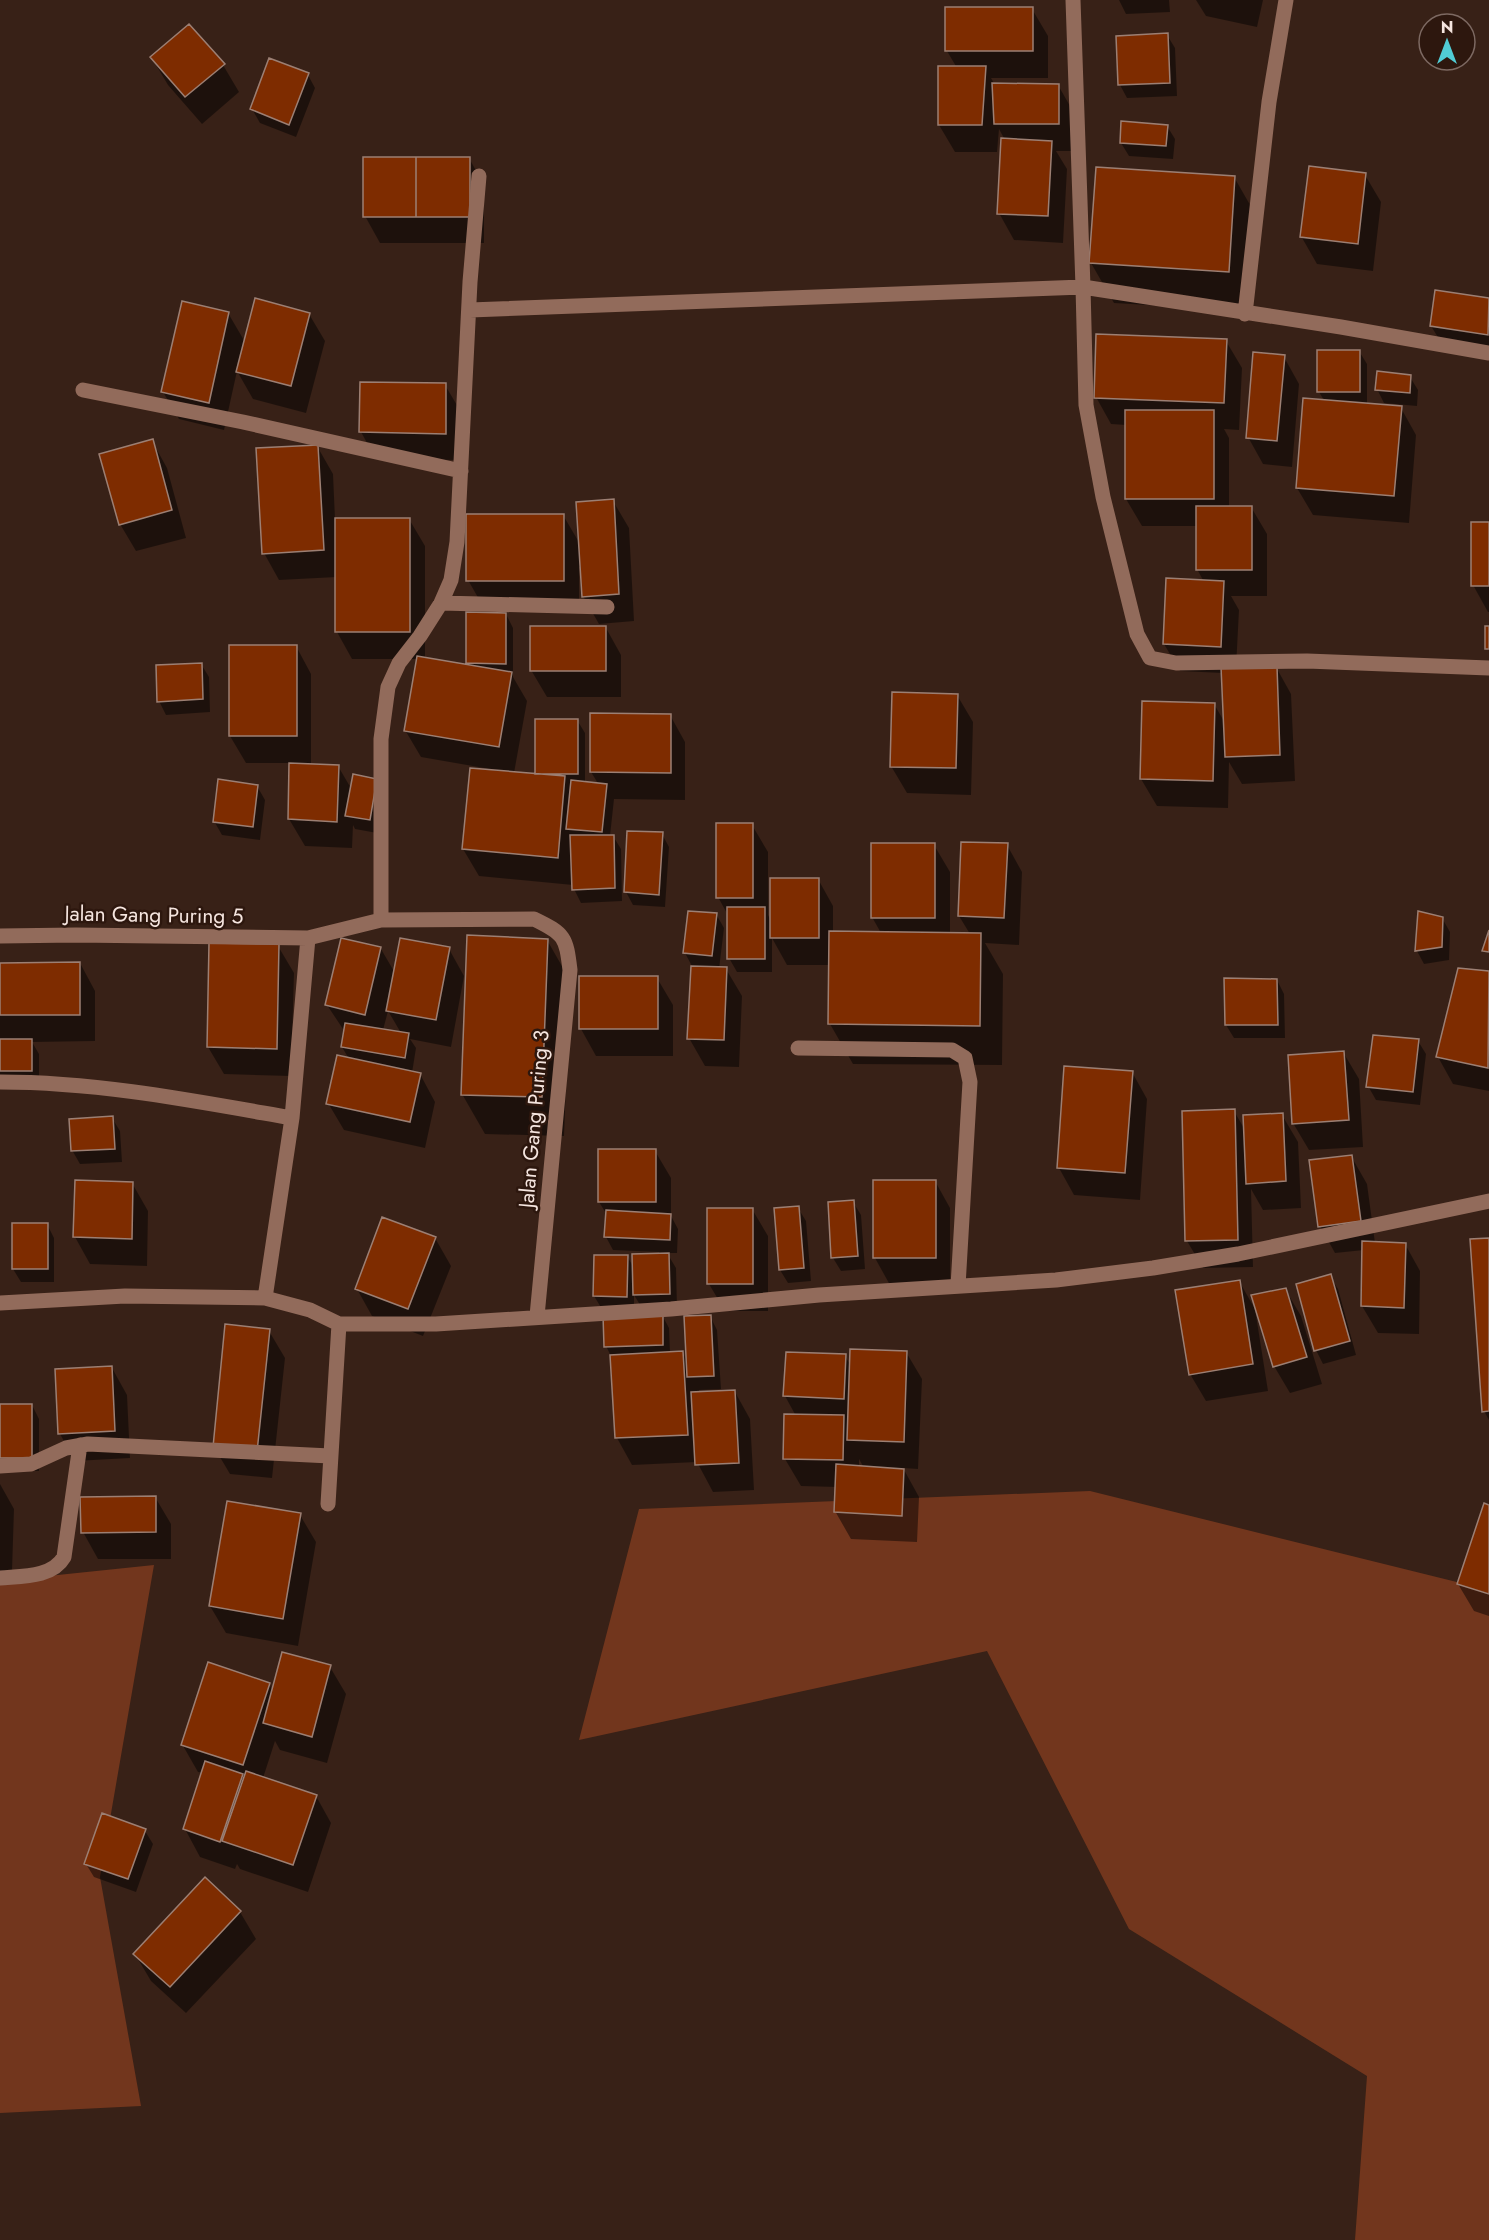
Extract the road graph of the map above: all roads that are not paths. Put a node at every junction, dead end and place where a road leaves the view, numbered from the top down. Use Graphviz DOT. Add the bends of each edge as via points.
graph roads {
  1 [pos="1073,0"];
  2 [pos="1286,0"];
  3 [pos="479,176"];
  4 [pos="1083,287"];
  5 [pos="470,310"];
  6 [pos="1245,314"];
  7 [pos="1489,353"];
  8 [pos="83,390"];
  9 [pos="461,471"];
  10 [pos="441,603"];
  11 [pos="607,607"];
  12 [pos="1489,668"];
  13 [pos="381,920"];
  14 [pos="555,929"];
  15 [pos="0,936"];
  16 [pos="308,938"];
  17 [pos="798,1048"];
  18 [pos="0,1082"];
  19 [pos="292,1118"];
  20 [pos="1489,1201"];
  21 [pos="958,1286"];
  22 [pos="265,1298"];
  23 [pos="0,1303"];
  24 [pos="537,1316"];
  25 [pos="339,1324"];
  26 [pos="80,1445"];
  27 [pos="330,1456"];
  28 [pos="0,1466"];
  29 [pos="328,1504"];
  30 [pos="0,1578"];
  1 -- 4 [label="street"];
  2 -- 6 [label="street" via="1269,102"];
  3 -- 5 [label="street"];
  4 -- 5 [label="street"];
  4 -- 6 [label="street"];
  4 -- 12 [label="street" via="1086,405 1103,497 1137,634 1150,658 1176,663 1307,661"];
  5 -- 9 [label="street"];
  6 -- 7 [label="street"];
  8 -- 9 [label="street"];
  9 -- 10 [label="street" via="457,542 451,580"];
  10 -- 11 [label="street"];
  10 -- 13 [label="street" via="399,663 388,687 381,739"];
  13 -- 14 [label="street, Jalan Gang Puring 5" via="534,920"];
  13 -- 16 [label="street, Jalan Gang Puring 5"];
  14 -- 24 [label="street, Jalan Gang Puring 3" via="566,943 570,970"];
  15 -- 16 [label="street, Jalan Gang Puring 5"];
  16 -- 19 [label="street"];
  17 -- 21 [label="street" via="952,1050 965,1058 970,1082"];
  18 -- 19 [label="street" via="142,1092"];
  19 -- 22 [label="street"];
  20 -- 21 [label="street" via="1153,1268 1056,1280"];
  21 -- 24 [label="street"];
  22 -- 23 [label="street" via="125,1296"];
  22 -- 25 [label="street" via="310,1310"];
  24 -- 25 [label="street" via="436,1324"];
  25 -- 27 [label="street"];
  26 -- 27 [label="street"];
  26 -- 28 [label="street" via="31,1464"];
  26 -- 30 [label="street" via="60,1564 52,1570"];
  27 -- 29 [label="street"];
}
